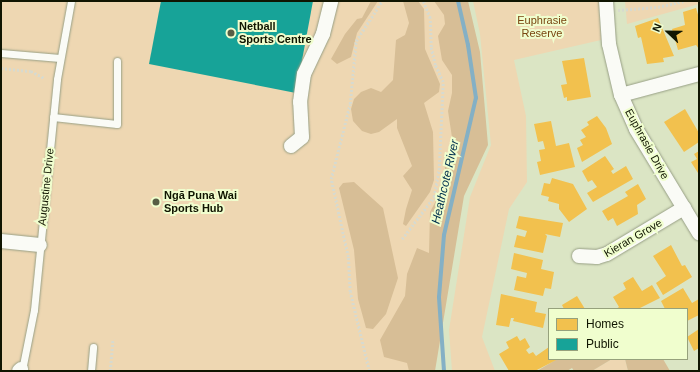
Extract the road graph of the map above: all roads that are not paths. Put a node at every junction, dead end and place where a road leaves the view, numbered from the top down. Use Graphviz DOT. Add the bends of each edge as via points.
graph roads {
  1 [pos="71,1"];
  2 [pos="331,1"];
  3 [pos="606,6"];
  4 [pos="1,53"];
  5 [pos="60,58"];
  6 [pos="117,61"];
  7 [pos="699,74"];
  8 [pos="621,95"];
  9 [pos="53,117"];
  10 [pos="291,146"];
  11 [pos="684,208"];
  12 [pos="699,233"];
  13 [pos="1,241"];
  14 [pos="40,245"];
  15 [pos="579,256"];
  16 [pos="94,347"];
  17 [pos="21,370"];
  18 [pos="91,371"];
  1 -- 5 [label="lane, Augustine Drive"];
  2 -- 10 [label="street" via="323,34 304,74 300,102 302,137"];
  3 -- 8 [label="street, Euphrasie Drive" via="609,44"];
  4 -- 5 [label="lane"];
  5 -- 9 [label="lane, Augustine Drive"];
  6 -- 9 [label="lane" via="118,124"];
  7 -- 8 [label="street"];
  8 -- 11 [label="street, Euphrasie Drive" via="636,129"];
  9 -- 14 [label="lane, Augustine Drive"];
  11 -- 12 [label="street, Euphrasie Drive"];
  11 -- 15 [label="street, Kieran Grove" via="607,254 597,257"];
  13 -- 14 [label="street"];
  14 -- 17 [label="lane, Augustine Drive" via="29,344"];
  16 -- 18 [label="lane"];
}
